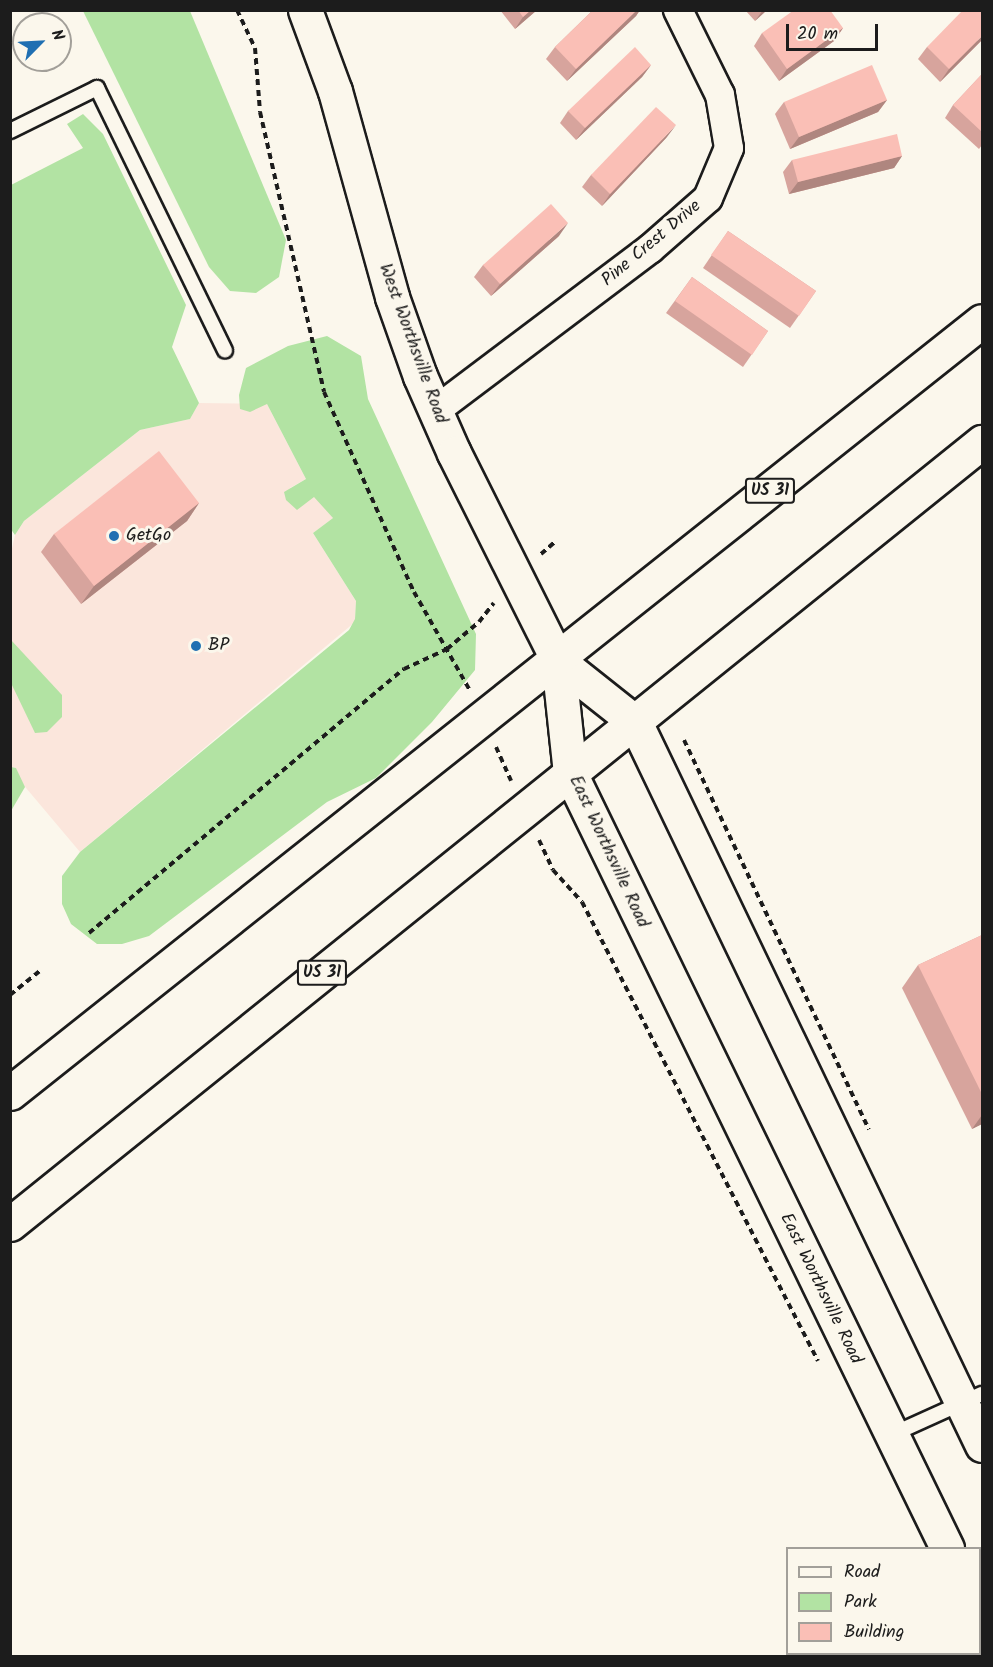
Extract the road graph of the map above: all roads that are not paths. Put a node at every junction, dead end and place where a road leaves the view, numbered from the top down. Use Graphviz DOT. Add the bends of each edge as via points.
graph roads {
  1 [pos="305,10"];
  2 [pos="678,10"];
  3 [pos="10,130"];
  4 [pos="982,321"];
  5 [pos="225,350"];
  6 [pos="435,411"];
  7 [pos="982,442"];
  8 [pos="558,662"];
  9 [pos="635,722"];
  10 [pos="570,773"];
  11 [pos="10,1093"];
  12 [pos="10,1224"];
  13 [pos="973,1399"];
  14 [pos="891,1435"];
  15 [pos="982,1445"];
  16 [pos="947,1547"];
  1 -- 6 [label="main road, West Worthsville Road" via="335,91 392,297"];
  2 -- 6 [label="street, Pine Crest Drive" via="720,95 729,148 708,198 650,249"];
  3 -- 5 [label="lane" via="97,88"];
  4 -- 8 [label="main road, US 31"];
  6 -- 8 [label="main road, West Worthsville Road"];
  7 -- 9 [label="main road, US 31"];
  8 -- 9 [label="main road"];
  8 -- 10 [label="main road, East Worthsville Road"];
  8 -- 11 [label="main road, US 31" via="117,1005"];
  9 -- 10 [label="main road, US 31"];
  9 -- 13 [label="main road"];
  10 -- 12 [label="main road, US 31"];
  10 -- 14 [label="main road, East Worthsville Road"];
  13 -- 14 [label="lane"];
  13 -- 15 [label="main road"];
  14 -- 16 [label="main road, East Worthsville Road"];
}
